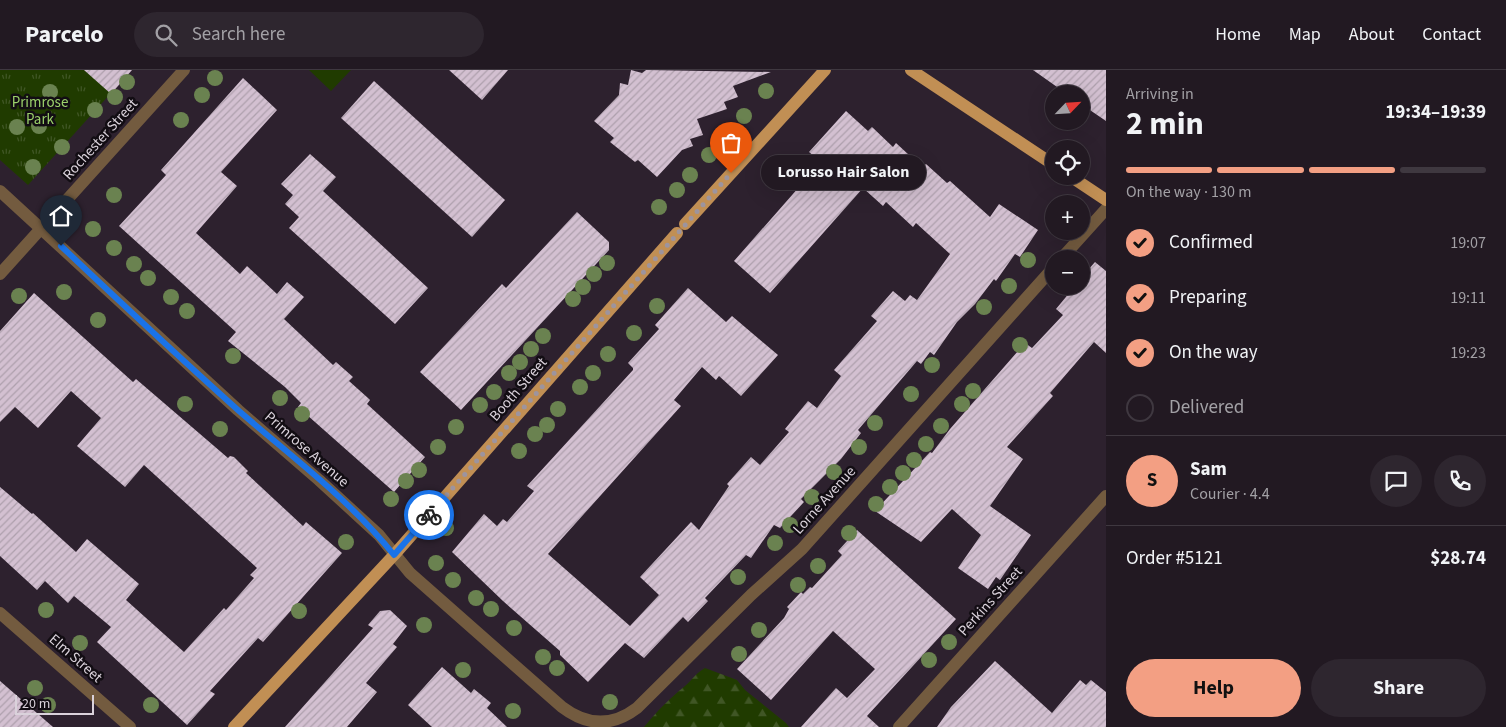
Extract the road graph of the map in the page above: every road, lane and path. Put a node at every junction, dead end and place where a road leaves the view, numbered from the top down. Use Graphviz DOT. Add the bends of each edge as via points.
graph roads {
  1 [pos="184,70"];
  2 [pos="825,70"];
  3 [pos="911,70"];
  4 [pos="1045,159"];
  5 [pos="1084,185"];
  6 [pos="0,191"];
  7 [pos="1106,200"];
  8 [pos="1106,209"];
  9 [pos="42,228"];
  10 [pos="1069,250"];
  11 [pos="0,274"];
  12 [pos="1045,277"];
  13 [pos="1106,496"];
  14 [pos="394,555"];
  15 [pos="0,613"];
  16 [pos="596,723"];
  17 [pos="130,727"];
  18 [pos="234,727"];
  19 [pos="899,727"];
  1 -- 9 [label="street, Rochester Street"];
  2 -- 14 [label="main road, Booth Street" via="681,228"];
  3 -- 4 [label="main road"];
  5 -- 7 [label="main road"];
  6 -- 9 [label="street, Primrose Avenue"];
  8 -- 10 [label="street"];
  9 -- 11 [label="street, Rochester Street"];
  9 -- 14 [label="street, Primrose Avenue" via="238,410 319,480 379,536"];
  12 -- 16 [label="street, Lorne Avenue" via="802,548 637,708 618,720"];
  13 -- 19 [label="street, Perkins Street"];
  14 -- 16 [label="street, Primrose Avenue" via="410,573 562,707 584,721"];
  14 -- 18 [label="main road, Booth Street"];
  15 -- 17 [label="street, Elm Street"];
}
